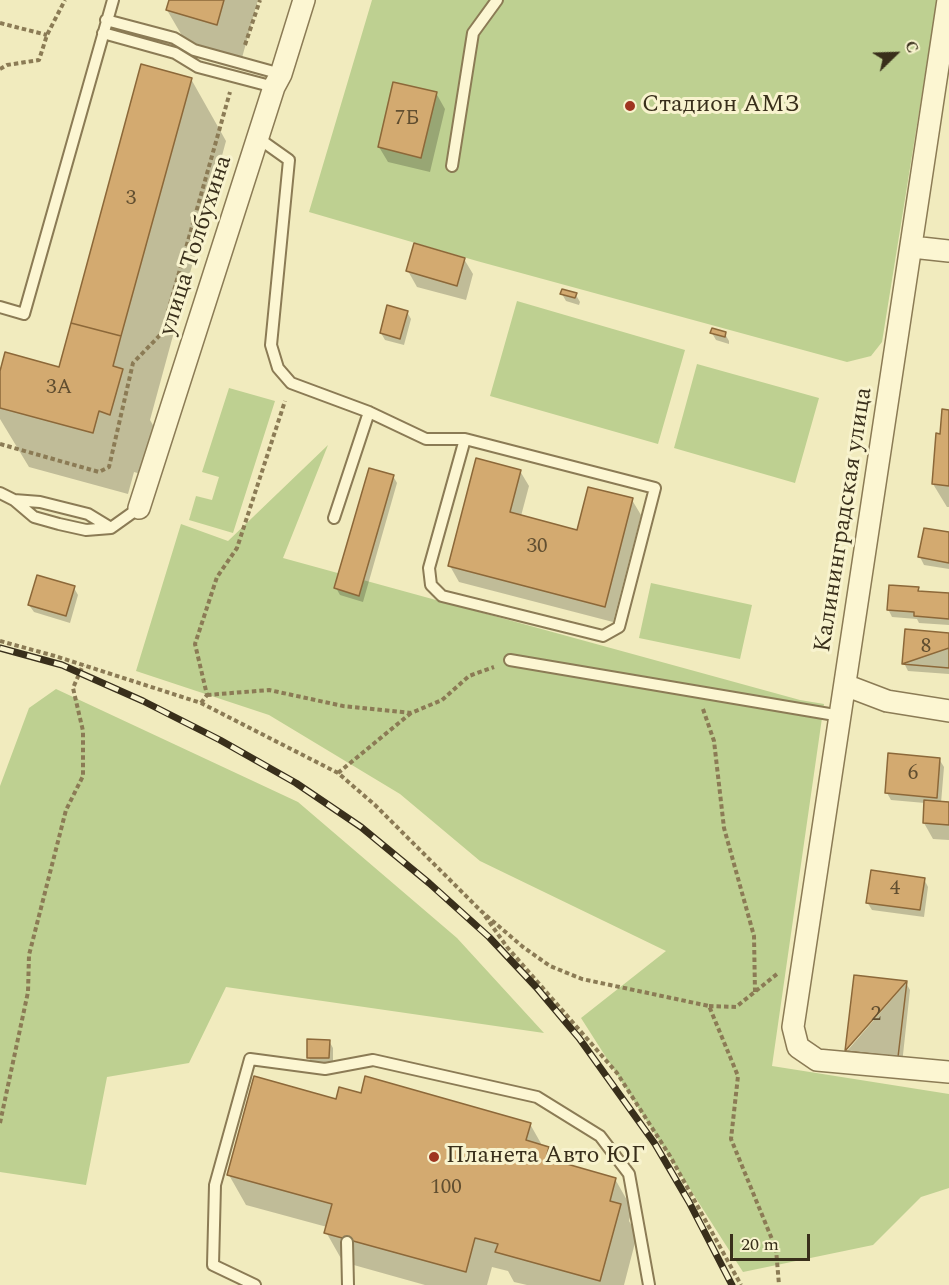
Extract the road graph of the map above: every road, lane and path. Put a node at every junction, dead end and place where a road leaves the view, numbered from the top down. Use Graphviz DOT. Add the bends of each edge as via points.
graph roads {
  1 [pos="65,0"];
  2 [pos="113,0"];
  3 [pos="260,0"];
  4 [pos="304,0"];
  5 [pos="497,0"];
  6 [pos="948,0"];
  7 [pos="106,20"];
  8 [pos="0,23"];
  9 [pos="102,33"];
  10 [pos="47,35"];
  11 [pos="239,62"];
  12 [pos="0,69"];
  13 [pos="235,76"];
  14 [pos="278,81"];
  15 [pos="258,138"];
  16 [pos="452,166"];
  17 [pos="912,248"];
  18 [pos="949,251"];
  19 [pos="0,307"];
  20 [pos="291,383"];
  21 [pos="369,412"];
  22 [pos="465,439"];
  23 [pos="0,444"];
  24 [pos="0,493"];
  25 [pos="14,500"];
  26 [pos="139,508"];
  27 [pos="334,518"];
  28 [pos="111,528"];
  29 [pos="0,641"];
  30 [pos="510,660"];
  31 [pos="83,665"];
  32 [pos="846,685"];
  33 [pos="697,692"];
  34 [pos="207,695"];
  35 [pos="201,704"];
  36 [pos="949,711"];
  37 [pos="411,713"];
  38 [pos="841,716"];
  39 [pos="338,773"];
  40 [pos="481,911"];
  41 [pos="806,951"];
  42 [pos="755,992"];
  43 [pos="709,1006"];
  44 [pos="949,1072"];
  45 [pos="0,1123"];
  46 [pos="347,1242"];
  47 [pos="255,1285"];
  48 [pos="348,1285"];
  49 [pos="649,1285"];
  50 [pos="741,1285"];
  51 [pos="779,1285"];
  1 -- 10 [label="path"];
  2 -- 7 [label="lane"];
  3 -- 11 [label="path"];
  4 -- 14 [label="street, улица Толбухина"];
  5 -- 16 [label="lane" via="473,33"];
  6 -- 17 [label="street, Калининградская улица"];
  7 -- 9 [label="lane"];
  7 -- 11 [label="lane" via="174,38 194,50"];
  8 -- 10 [label="path"];
  9 -- 13 [label="lane" via="176,53 198,67"];
  9 -- 19 [label="lane" via="24,314"];
  10 -- 12 [label="path" via="39,60"];
  11 -- 14 [label="lane"];
  13 -- 14 [label="lane"];
  13 -- 23 [label="path" via="162,333 133,363 109,467 99,472"];
  14 -- 15 [label="street, улица Толбухина"];
  15 -- 20 [label="lane" via="289,160 271,345 278,368"];
  15 -- 26 [label="street, улица Толбухина"];
  17 -- 18 [label="street"];
  17 -- 32 [label="street, Калининградская улица"];
  20 -- 21 [label="lane"];
  20 -- 34 [label="path" via="237,548 217,577 195,644"];
  21 -- 22 [label="lane" via="426,439"];
  21 -- 27 [label="lane"];
  22 -- 22 [label="lane" via="655,488 619,627 603,636 442,596 431,585 429,568"];
  24 -- 25 [label="lane"];
  25 -- 28 [label="lane" via="88,514"];
  25 -- 28 [label="lane" via="34,517 86,530"];
  26 -- 28 [label="lane"];
  29 -- 31 [label="path"];
  30 -- 33 [label="lane"];
  30 -- 37 [label="path" via="469,676 442,700"];
  31 -- 35 [label="path"];
  31 -- 45 [label="path" via="73,688 83,731 83,776 66,810 29,955 28,992"];
  32 -- 36 [label="street" via="887,701"];
  32 -- 38 [label="street, Калининградская улица"];
  33 -- 38 [label="lane"];
  33 -- 42 [label="path" via="714,741 724,828 754,936"];
  34 -- 35 [label="path"];
  34 -- 37 [label="path" via="269,690 343,706"];
  35 -- 39 [label="path"];
  37 -- 39 [label="path"];
  38 -- 41 [label="street, Калининградская улица"];
  39 -- 40 [label="path"];
  40 -- 43 [label="path" via="550,966 582,979"];
  40 -- 50 [label="path" via="507,947 617,1073 670,1155"];
  41 -- 42 [label="path"];
  41 -- 44 [label="street, Калининградская улица" via="793,1027 798,1047 817,1060"];
  42 -- 43 [label="path" via="736,1007"];
  43 -- 51 [label="path" via="738,1076 731,1139 776,1249"];
  46 -- 48 [label="lane"];
  47 -- 49 [label="lane" via="213,1265 215,1185 250,1059 325,1069 373,1060 537,1097 600,1136 629,1174"];
}
